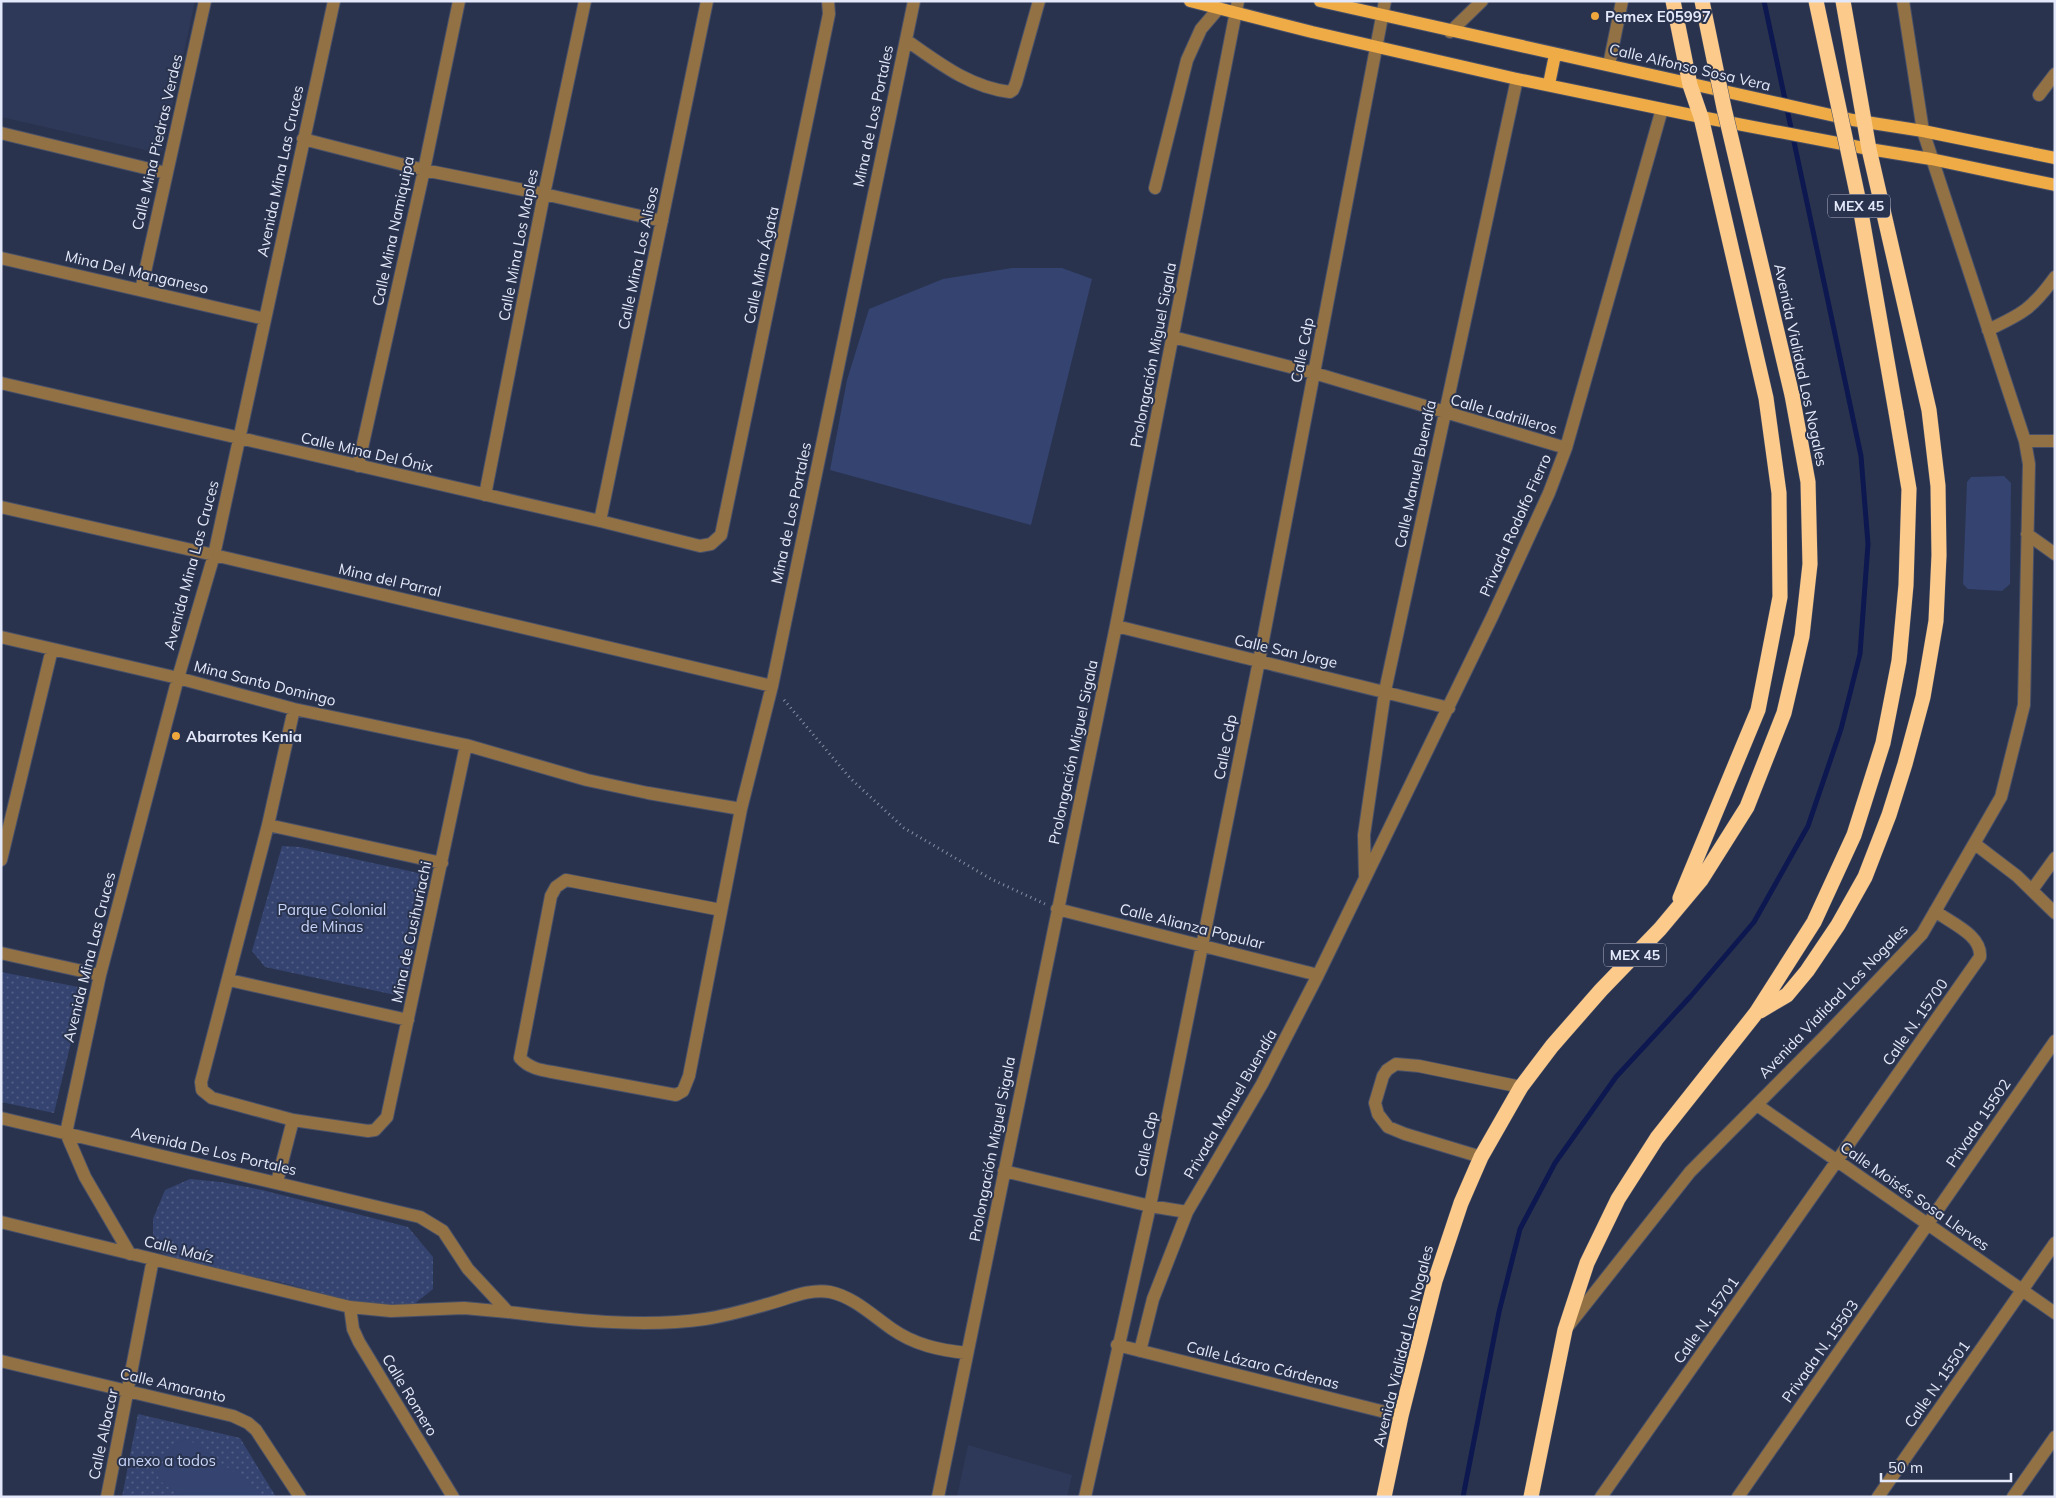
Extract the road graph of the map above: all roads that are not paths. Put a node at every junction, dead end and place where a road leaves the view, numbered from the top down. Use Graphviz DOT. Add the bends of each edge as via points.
graph roads {
  1 [pos="205,1"];
  2 [pos="334,1"];
  3 [pos="459,1"];
  4 [pos="585,1"];
  5 [pos="707,1"];
  6 [pos="828,1"];
  7 [pos="914,1"];
  8 [pos="1039,1"];
  9 [pos="1190,1"];
  10 [pos="1320,1"];
  11 [pos="1385,1"];
  12 [pos="1482,1"];
  13 [pos="1622,1"];
  14 [pos="1673,1"];
  15 [pos="1702,1"];
  16 [pos="1816,1"];
  17 [pos="1843,1"];
  18 [pos="1903,1"];
  19 [pos="1237,7"];
  20 [pos="1219,8"];
  21 [pos="1381,16"];
  22 [pos="1450,32"];
  23 [pos="906,40"];
  24 [pos="1376,47"];
  25 [pos="1555,55"];
  26 [pos="1609,65"];
  27 [pos="2055,74"];
  28 [pos="1517,79"];
  29 [pos="1550,84"];
  30 [pos="1690,85"];
  31 [pos="2039,95"];
  32 [pos="1662,109"];
  33 [pos="1701,118"];
  34 [pos="1859,121"];
  35 [pos="1923,131"];
  36 [pos="1,133"];
  37 [pos="303,139"];
  38 [pos="1862,148"];
  39 [pos="1931,158"];
  40 [pos="2055,158"];
  41 [pos="424,170"];
  42 [pos="166,172"];
  43 [pos="2055,185"];
  44 [pos="1155,188"];
  45 [pos="544,194"];
  46 [pos="662,222"];
  47 [pos="1,258"];
  48 [pos="2055,277"];
  49 [pos="141,290"];
  50 [pos="265,319"];
  51 [pos="1988,330"];
  52 [pos="1173,337"];
  53 [pos="1314,373"];
  54 [pos="1,383"];
  55 [pos="1445,413"];
  56 [pos="240,439"];
  57 [pos="2025,441"];
  58 [pos="2055,441"];
  59 [pos="1566,448"];
  60 [pos="358,466"];
  61 [pos="485,495"];
  62 [pos="1,507"];
  63 [pos="600,521"];
  64 [pos="721,534"];
  65 [pos="2027,534"];
  66 [pos="2055,554"];
  67 [pos="214,555"];
  68 [pos="1116,626"];
  69 [pos="1,637"];
  70 [pos="52,648"];
  71 [pos="1259,661"];
  72 [pos="178,678"];
  73 [pos="772,686"];
  74 [pos="1385,691"];
  75 [pos="1449,708"];
  76 [pos="294,709"];
  77 [pos="466,745"];
  78 [pos="741,809"];
  79 [pos="268,825"];
  80 [pos="1975,844"];
  81 [pos="2055,858"];
  82 [pos="1,860"];
  83 [pos="442,863"];
  84 [pos="1365,879"];
  85 [pos="2032,890"];
  86 [pos="1057,909"];
  87 [pos="721,910"];
  88 [pos="1935,912"];
  89 [pos="1674,913"];
  90 [pos="2055,913"];
  91 [pos="1203,944"];
  92 [pos="1,953"];
  93 [pos="100,975"];
  94 [pos="1318,975"];
  95 [pos="229,980"];
  96 [pos="1756,1013"];
  97 [pos="408,1020"];
  98 [pos="2055,1040"];
  99 [pos="1521,1087"];
  100 [pos="1757,1104"];
  101 [pos="1,1118"];
  102 [pos="293,1120"];
  103 [pos="66,1134"];
  104 [pos="1481,1157"];
  105 [pos="1838,1161"];
  106 [pos="1004,1171"];
  107 [pos="277,1182"];
  108 [pos="1150,1206"];
  109 [pos="1187,1212"];
  110 [pos="1,1222"];
  111 [pos="1928,1225"];
  112 [pos="2055,1243"];
  113 [pos="130,1254"];
  114 [pos="153,1259"];
  115 [pos="2022,1291"];
  116 [pos="350,1307"];
  117 [pos="508,1312"];
  118 [pos="2055,1314"];
  119 [pos="1565,1330"];
  120 [pos="1117,1345"];
  121 [pos="1140,1351"];
  122 [pos="967,1353"];
  123 [pos="1,1361"];
  124 [pos="128,1391"];
  125 [pos="1401,1416"];
  126 [pos="2055,1437"];
  127 [pos="107,1497"];
  128 [pos="300,1497"];
  129 [pos="452,1497"];
  130 [pos="938,1497"];
  131 [pos="1084,1497"];
  132 [pos="1384,1497"];
  133 [pos="1531,1497"];
  134 [pos="1601,1497"];
  135 [pos="1738,1497"];
  136 [pos="1878,1497"];
  137 [pos="2013,1497"];
  1 -- 42 [label="street, Calle Mina Piedras Verdes"];
  2 -- 37 [label="street, Avenida Mina Las Cruces"];
  3 -- 41 [label="street, Calle Mina Namiquipa"];
  4 -- 45 [label="street, Calle Mina Los Maples"];
  5 -- 46 [label="street, Calle Mina Los Alisos"];
  6 -- 64 [label="street, Calle Mina Ágata" via="830,14"];
  7 -- 23 [label="street, Mina de Los Portales"];
  8 -- 23 [label="street" via="1012,91 969,81"];
  9 -- 20 [label="main road"];
  10 -- 21 [label="main road, Calle Alfonso Sosa Vera"];
  11 -- 21 [label="street, Calle Cdp"];
  12 -- 22 [label="street"];
  13 -- 26 [label="street"];
  14 -- 30 [label="highway"];
  15 -- 89 [label="highway, Avenida Vialidad Los Nogales / MEX 45, bridge" via="1792,395 1808,482 1810,564 1802,636 1784,713 1746,806 1701,880"];
  16 -- 96 [label="highway, Avenida Vialidad Los Nogales / MEX 45, bridge" via="1860,207 1909,489 1906,585 1899,661 1883,743 1854,835 1814,922"];
  17 -- 34 [label="highway"];
  18 -- 35 [label="street, Avenida Vialidad Los Nogales"];
  19 -- 20 [label="main road"];
  19 -- 24 [label="main road"];
  19 -- 52 [label="street, Prolongación Miguel Sigala"];
  20 -- 44 [label="street" via="1201,29 1187,60"];
  21 -- 22 [label="main road, Calle Alfonso Sosa Vera"];
  21 -- 24 [label="street, Calle Cdp"];
  22 -- 25 [label="main road, Calle Alfonso Sosa Vera"];
  23 -- 73 [label="street, Mina de Los Portales"];
  24 -- 28 [label="main road"];
  24 -- 53 [label="street, Calle Cdp"];
  25 -- 26 [label="main road, Calle Alfonso Sosa Vera"];
  25 -- 29 [label="main road"];
  26 -- 30 [label="main road, Calle Alfonso Sosa Vera"];
  27 -- 31 [label="street"];
  28 -- 29 [label="main road"];
  28 -- 55 [label="street, Calle Manuel Buendía"];
  29 -- 32 [label="main road"];
  30 -- 33 [label="highway"];
  30 -- 34 [label="main road, Calle Alfonso Sosa Vera, bridge"];
  32 -- 33 [label="main road"];
  32 -- 59 [label="street, Privada Rodolfo Fierro"];
  33 -- 38 [label="main road, bridge"];
  33 -- 89 [label="highway" via="1766,398 1780,493 1780,597 1758,710"];
  34 -- 35 [label="main road, Calle Alfonso Sosa Vera"];
  34 -- 38 [label="highway"];
  35 -- 39 [label="street, Avenida Vialidad Los Nogales"];
  35 -- 40 [label="main road, Calle Alfonso Sosa Vera"];
  36 -- 42 [label="street"];
  37 -- 41 [label="street"];
  37 -- 50 [label="street, Avenida Mina Las Cruces"];
  38 -- 39 [label="main road"];
  38 -- 96 [label="highway" via="1930,410 1938,486 1936,622 1924,697 1889,815 1865,877 1807,971 1787,995"];
  39 -- 43 [label="main road"];
  39 -- 51 [label="street, Avenida Vialidad Los Nogales"];
  41 -- 45 [label="street"];
  41 -- 60 [label="street, Calle Mina Namiquipa"];
  42 -- 49 [label="street, Calle Mina Piedras Verdes"];
  45 -- 46 [label="street"];
  45 -- 61 [label="street, Calle Mina Los Maples"];
  46 -- 63 [label="street, Calle Mina Los Alisos"];
  47 -- 49 [label="street, Mina Del Manganeso"];
  48 -- 51 [label="street" via="2024,312"];
  49 -- 50 [label="street, Mina Del Manganeso"];
  50 -- 56 [label="street, Avenida Mina Las Cruces"];
  51 -- 57 [label="street, Avenida Vialidad Los Nogales"];
  52 -- 53 [label="street, Calle Ladrilleros"];
  52 -- 68 [label="street, Prolongación Miguel Sigala"];
  53 -- 55 [label="street, Calle Ladrilleros"];
  53 -- 71 [label="street, Calle Cdp"];
  54 -- 56 [label="street, Calle Mina Del Ónix"];
  55 -- 59 [label="street, Calle Ladrilleros"];
  55 -- 74 [label="street, Calle Manuel Buendía"];
  56 -- 60 [label="street, Calle Mina Del Ónix"];
  56 -- 67 [label="street, Avenida Mina Las Cruces"];
  57 -- 58 [label="street"];
  57 -- 65 [label="street, Avenida Vialidad Los Nogales" via="2029,464"];
  59 -- 75 [label="street, Privada Rodolfo Fierro" via="1549,493"];
  60 -- 61 [label="street, Calle Mina Del Ónix"];
  61 -- 63 [label="street, Calle Mina Del Ónix"];
  62 -- 67 [label="street, Mina del Parral"];
  63 -- 64 [label="street, Calle Mina Del Ónix" via="700,546 711,544"];
  65 -- 66 [label="street"];
  65 -- 80 [label="street, Avenida Vialidad Los Nogales" via="2024,705 2001,798"];
  67 -- 72 [label="street, Avenida Mina Las Cruces"];
  67 -- 73 [label="street, Mina del Parral"];
  68 -- 71 [label="street, Calle San Jorge"];
  68 -- 86 [label="street, Prolongación Miguel Sigala"];
  69 -- 70 [label="street, Mina Santo Domingo"];
  70 -- 72 [label="street, Mina Santo Domingo"];
  70 -- 82 [label="street"];
  71 -- 74 [label="street, Calle San Jorge"];
  71 -- 91 [label="street, Calle Cdp"];
  72 -- 76 [label="street, Mina Santo Domingo"];
  72 -- 93 [label="street, Avenida Mina Las Cruces"];
  73 -- 78 [label="street, Mina de Los Portales"];
  74 -- 75 [label="street, Calle San Jorge"];
  74 -- 84 [label="street, Calle Manuel Buendía" via="1364,835"];
  75 -- 84 [label="street, Privada Rodolfo Fierro"];
  76 -- 77 [label="street, Mina Santo Domingo"];
  76 -- 79 [label="street"];
  77 -- 78 [label="street, Mina Santo Domingo" via="587,780"];
  77 -- 83 [label="street, Mina de Cusihuriachi"];
  78 -- 87 [label="street, Mina de Los Portales"];
  79 -- 83 [label="street"];
  79 -- 95 [label="street"];
  80 -- 85 [label="street"];
  80 -- 88 [label="street, Avenida Vialidad Los Nogales"];
  81 -- 85 [label="street"];
  83 -- 97 [label="street, Mina de Cusihuriachi"];
  84 -- 94 [label="street, Privada Manuel Buendía"];
  85 -- 90 [label="street"];
  86 -- 91 [label="street, Calle Alianza Popular"];
  86 -- 106 [label="street, Prolongación Miguel Sigala"];
  87 -- 87 [label="street, Mina de Los Portales" via="566,880 560,883 551,896 520,1058 536,1069 676,1095 682,1091 689,1076"];
  88 -- 100 [label="street, Avenida Vialidad Los Nogales" via="1922,934"];
  88 -- 105 [label="street, Calle N. 15700" via="1976,939 1981,948 1980,957"];
  89 -- 99 [label="highway, Avenida Vialidad Los Nogales / MEX 45" via="1552,1046"];
  91 -- 94 [label="street, Calle Alianza Popular"];
  91 -- 108 [label="street, Calle Cdp"];
  92 -- 93 [label="street"];
  93 -- 103 [label="street, Avenida Mina Las Cruces"];
  94 -- 109 [label="street, Privada Manuel Buendía" via="1262,1084"];
  95 -- 97 [label="street"];
  95 -- 102 [label="street" via="201,1082 202,1090 212,1098"];
  96 -- 119 [label="highway, Avenida Vialidad Los Nogales / MEX 45" via="1657,1138 1618,1199 1587,1263"];
  97 -- 102 [label="street, Mina de Cusihuriachi" via="387,1117 381,1125 368,1131"];
  98 -- 111 [label="street, Privada 15502"];
  99 -- 104 [label="highway, Avenida Vialidad Los Nogales / MEX 45"];
  99 -- 104 [label="street" via="1396,1064 1382,1076 1375,1103 1378,1114 1388,1127"];
  100 -- 105 [label="street, Calle Moisés Sosa Llerves"];
  100 -- 119 [label="street, Avenida Vialidad Los Nogales" via="1690,1172"];
  101 -- 103 [label="street, Avenida De Los Portales"];
  102 -- 107 [label="street"];
  103 -- 107 [label="street, Avenida De Los Portales"];
  103 -- 113 [label="street" via="93,1192"];
  104 -- 125 [label="highway, Avenida Vialidad Los Nogales / MEX 45" via="1460,1204 1435,1282"];
  105 -- 111 [label="street, Calle Moisés Sosa Llerves"];
  105 -- 134 [label="street, Calle N. 15701"];
  106 -- 108 [label="street"];
  106 -- 122 [label="street, Prolongación Miguel Sigala"];
  107 -- 117 [label="street, Avenida De Los Portales" via="420,1217 443,1231 468,1269"];
  108 -- 109 [label="street"];
  108 -- 120 [label="street, Calle Cdp"];
  109 -- 121 [label="street, Privada Manuel Buendía" via="1153,1299"];
  110 -- 113 [label="street, Calle Maíz"];
  111 -- 115 [label="street, Calle Moisés Sosa Llerves"];
  111 -- 135 [label="street, Privada N. 15503"];
  112 -- 115 [label="street, Calle N. 15501"];
  113 -- 114 [label="street, Calle Maíz"];
  114 -- 116 [label="street, Calle Maíz"];
  114 -- 124 [label="street, Calle Albacar"];
  115 -- 118 [label="street, Calle Moisés Sosa Llerves"];
  115 -- 136 [label="street, Calle N. 15501"];
  116 -- 117 [label="street, Calle Maíz" via="391,1311 464,1308"];
  116 -- 129 [label="street, Calle Romero" via="353,1329 359,1342"];
  117 -- 122 [label="street, Calle Maíz" via="667,1324 707,1319 811,1292 830,1292 868,1311 914,1342"];
  119 -- 133 [label="highway, Avenida Vialidad Los Nogales / MEX 45"];
  120 -- 121 [label="street, Calle Lázaro Cárdenas"];
  120 -- 131 [label="street, Calle Cdp"];
  121 -- 125 [label="street, Calle Lázaro Cárdenas"];
  122 -- 130 [label="street, Prolongación Miguel Sigala"];
  123 -- 124 [label="street, Calle Amaranto"];
  124 -- 127 [label="street, Calle Albacar"];
  124 -- 128 [label="street, Calle Amaranto" via="233,1416 248,1423 264,1441"];
  125 -- 132 [label="highway, Avenida Vialidad Los Nogales / MEX 45"];
  126 -- 137 [label="street"];
}
